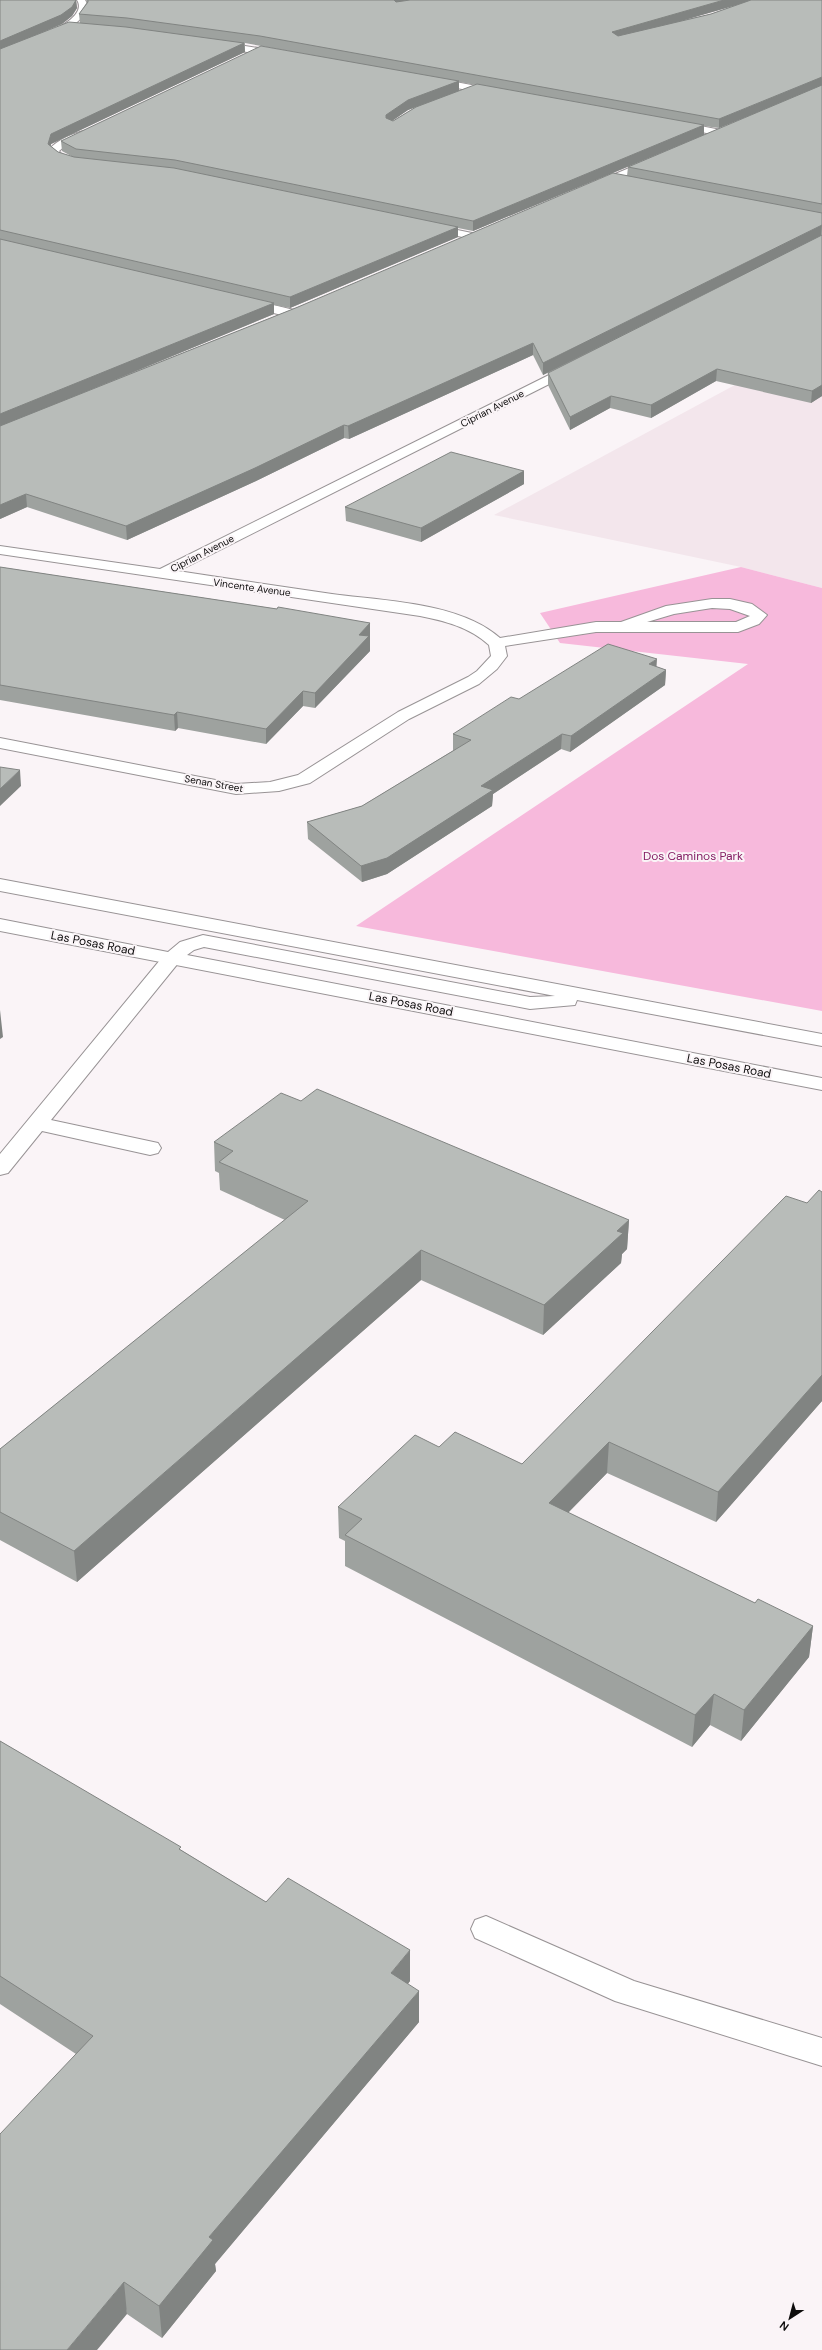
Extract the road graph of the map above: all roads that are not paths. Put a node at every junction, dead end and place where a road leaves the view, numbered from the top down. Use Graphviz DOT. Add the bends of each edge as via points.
graph roads {
  1 [pos="81,0"];
  2 [pos="67,26"];
  3 [pos="80,27"];
  4 [pos="206,42"];
  5 [pos="260,50"];
  6 [pos="0,55"];
  7 [pos="291,56"];
  8 [pos="238,61"];
  9 [pos="423,79"];
  10 [pos="477,89"];
  11 [pos="509,94"];
  12 [pos="456,97"];
  13 [pos="666,123"];
  14 [pos="95,130"];
  15 [pos="700,142"];
  16 [pos="663,157"];
  17 [pos="88,164"];
  18 [pos="612,179"];
  19 [pos="627,182"];
  20 [pos="582,191"];
  21 [pos="417,224"];
  22 [pos="451,245"];
  23 [pos="233,299"];
  24 [pos="308,308"];
  25 [pos="294,314"];
  26 [pos="272,323"];
  27 [pos="590,358"];
  28 [pos="0,550"];
  29 [pos="161,574"];
  30 [pos="624,626"];
  31 [pos="497,644"];
  32 [pos="0,743"];
  33 [pos="0,885"];
  34 [pos="0,925"];
  35 [pos="172,958"];
  36 [pos="608,1000"];
  37 [pos="822,1040"];
  38 [pos="822,1084"];
  39 [pos="37,1122"];
  40 [pos="150,1148"];
  41 [pos="0,1168"];
  42 [pos="486,1929"];
  43 [pos="822,2052"];
  1 -- 2 [label="street" via="83,10 78,18"];
  2 -- 3 [label="street"];
  2 -- 6 [label="street"];
  4 -- 5 [label="street"];
  5 -- 7 [label="street"];
  5 -- 8 [label="street"];
  9 -- 10 [label="street"];
  10 -- 11 [label="street"];
  10 -- 12 [label="street"];
  13 -- 15 [label="street" via="725,131"];
  14 -- 17 [label="street" via="61,144 54,150 63,159"];
  16 -- 18 [label="street"];
  18 -- 19 [label="street"];
  18 -- 20 [label="street"];
  21 -- 22 [label="street" via="476,234"];
  23 -- 25 [label="street"];
  24 -- 25 [label="street"];
  25 -- 26 [label="street"];
  27 -- 29 [label="street, Ciprian Avenue"];
  28 -- 29 [label="street, Vincente Avenue"];
  29 -- 31 [label="street, Vincente Avenue" via="446,616 486,632"];
  30 -- 30 [label="street" via="738,627 754,622 758,615 754,610 717,603 677,608 640,617"];
  30 -- 31 [label="street" via="596,627"];
  31 -- 32 [label="street, Senan Street" via="500,656 492,668 477,679 419,706 304,779 286,785 236,789"];
  33 -- 36 [label="street"];
  34 -- 35 [label="street, Las Posas Road"];
  35 -- 36 [label="street" via="186,946 202,941 530,1003"];
  35 -- 38 [label="street, Las Posas Road"];
  35 -- 39 [label="street"];
  36 -- 37 [label="street"];
  39 -- 40 [label="street"];
  39 -- 41 [label="street"];
  42 -- 43 [label="street" via="626,1992"];
}
